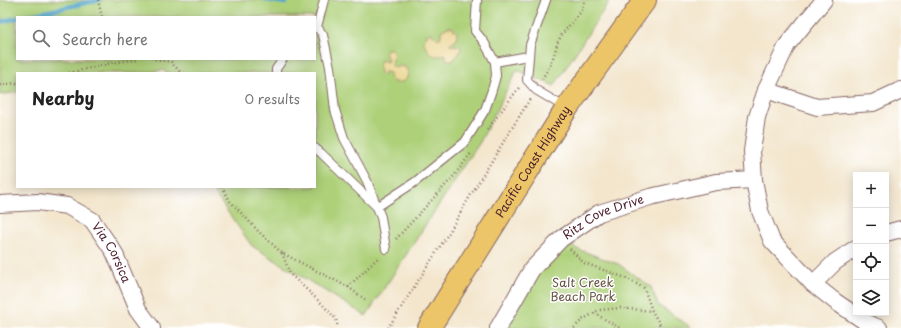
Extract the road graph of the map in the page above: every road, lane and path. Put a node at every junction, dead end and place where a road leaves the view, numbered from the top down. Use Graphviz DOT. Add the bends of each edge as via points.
graph roads {
  1 [pos="98,0"];
  2 [pos="324,0"];
  3 [pos="477,0"];
  4 [pos="546,0"];
  5 [pos="585,0"];
  6 [pos="645,0"];
  7 [pos="824,0"];
  8 [pos="102,16"];
  9 [pos="316,27"];
  10 [pos="528,56"];
  11 [pos="124,60"];
  12 [pos="160,60"];
  13 [pos="282,60"];
  14 [pos="111,61"];
  15 [pos="495,62"];
  16 [pos="72,72"];
  17 [pos="180,72"];
  18 [pos="276,72"];
  19 [pos="527,80"];
  20 [pos="16,83"];
  21 [pos="0,85"];
  22 [pos="536,90"];
  23 [pos="766,90"];
  24 [pos="901,90"];
  25 [pos="567,108"];
  26 [pos="484,135"];
  27 [pos="475,147"];
  28 [pos="316,149"];
  29 [pos="754,180"];
  30 [pos="223,188"];
  31 [pos="0,204"];
  32 [pos="377,207"];
  33 [pos="901,228"];
  34 [pos="889,232"];
  35 [pos="560,239"];
  36 [pos="386,249"];
  37 [pos="853,250"];
  38 [pos="282,253"];
  39 [pos="813,284"];
  40 [pos="348,287"];
  41 [pos="366,300"];
  42 [pos="652,311"];
  43 [pos="594,312"];
  44 [pos="152,328"];
  45 [pos="338,328"];
  46 [pos="388,328"];
  47 [pos="429,328"];
  48 [pos="498,328"];
  49 [pos="574,328"];
  50 [pos="620,328"];
  51 [pos="662,328"];
  52 [pos="880,328"];
  1 -- 8 [label="path"];
  2 -- 9 [label="lane"];
  3 -- 15 [label="lane" via="475,31"];
  4 -- 10 [label="lane"];
  5 -- 22 [label="path" via="580,13 562,34 551,64"];
  6 -- 25 [label="highway, Pacific Coast Highway"];
  7 -- 23 [label="street" via="786,46"];
  9 -- 32 [label="lane" via="323,35 335,110 344,138 367,181"];
  10 -- 15 [label="lane"];
  10 -- 19 [label="lane"];
  11 -- 14 [label="path"];
  12 -- 17 [label="path" via="171,62"];
  13 -- 18 [label="lane"];
  14 -- 16 [label="path"];
  15 -- 32 [label="lane" via="496,76 485,110 465,142 415,182"];
  19 -- 22 [label="lane"];
  19 -- 26 [label="path"];
  20 -- 21 [label="path"];
  22 -- 25 [label="lane"];
  22 -- 46 [label="path"];
  23 -- 24 [label="street" via="817,107 873,103"];
  23 -- 29 [label="street" via="757,117 752,150"];
  25 -- 47 [label="highway, Pacific Coast Highway"];
  27 -- 36 [label="path" via="453,177"];
  28 -- 32 [label="lane"];
  29 -- 35 [label="street, Ritz Cove Drive" via="716,182 650,197 599,213"];
  29 -- 39 [label="street" via="760,211 772,241"];
  30 -- 38 [label="path" via="230,201"];
  31 -- 44 [label="street, Via Corsica" via="38,202 67,206 92,220 114,252 138,309"];
  32 -- 36 [label="lane"];
  33 -- 34 [label="street"];
  35 -- 42 [label="path" via="584,264 626,278 644,288"];
  35 -- 48 [label="street, Ritz Cove Drive" via="532,269"];
  36 -- 40 [label="path"];
  37 -- 39 [label="street" via="835,262"];
  38 -- 40 [label="path"];
  38 -- 45 [label="path" via="290,274 336,318"];
  39 -- 52 [label="street" via="867,323"];
  40 -- 41 [label="path"];
  42 -- 43 [label="path" via="620,308"];
  42 -- 51 [label="path"];
  43 -- 49 [label="path"];
  43 -- 50 [label="path"];
}
